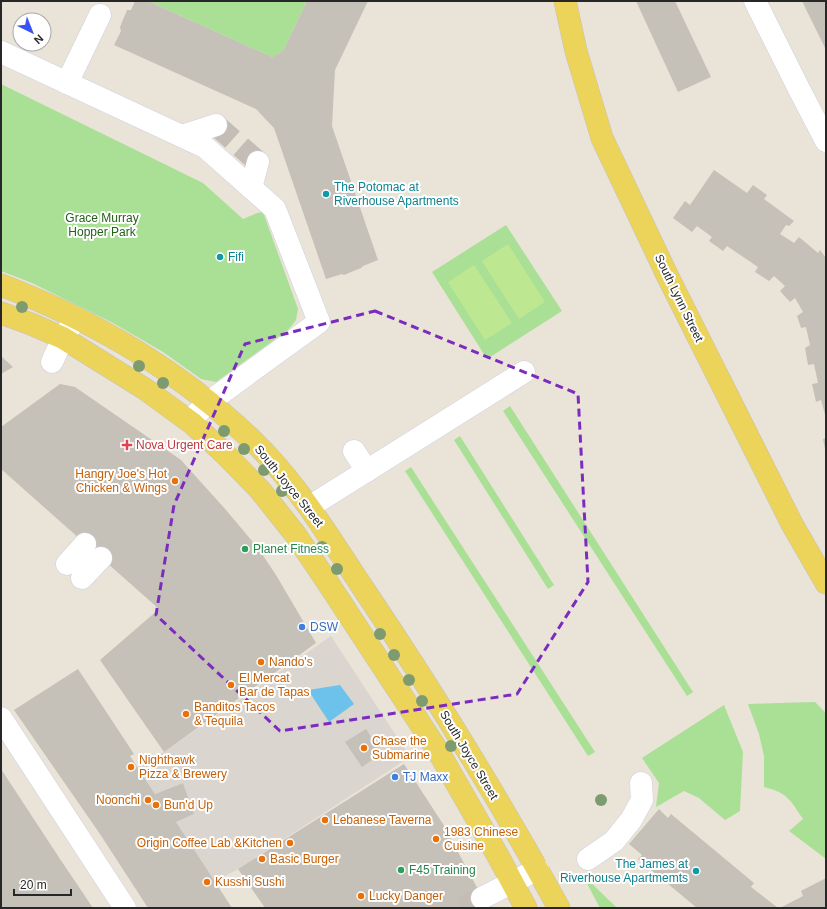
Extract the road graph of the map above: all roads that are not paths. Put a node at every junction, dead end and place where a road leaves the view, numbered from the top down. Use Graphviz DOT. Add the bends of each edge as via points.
graph roads {
  1 [pos="565,1"];
  2 [pos="755,1"];
  3 [pos="100,15"];
  4 [pos="1,52"];
  5 [pos="67,83"];
  6 [pos="216,125"];
  7 [pos="182,136"];
  8 [pos="826,141"];
  9 [pos="258,162"];
  10 [pos="251,188"];
  11 [pos="1,285"];
  12 [pos="1,313"];
  13 [pos="76,318"];
  14 [pos="63,338"];
  15 [pos="52,362"];
  16 [pos="524,372"];
  17 [pos="209,402"];
  18 [pos="189,421"];
  19 [pos="354,452"];
  20 [pos="367,471"];
  21 [pos="309,507"];
  22 [pos="93,551"];
  23 [pos="74,571"];
  24 [pos="826,583"];
  25 [pos="1,718"];
  26 [pos="641,783"];
  27 [pos="588,859"];
  28 [pos="538,869"];
  29 [pos="513,883"];
  30 [pos="482,898"];
  31 [pos="125,908"];
  32 [pos="526,908"];
  33 [pos="559,908"];
  1 -- 24 [label="main road, South Lynn Street" via="576,50 602,138 668,277 789,517"];
  2 -- 8 [label="street"];
  3 -- 5 [label="street"];
  4 -- 5 [label="street"];
  5 -- 7 [label="street"];
  6 -- 7 [label="street"];
  7 -- 10 [label="street" via="205,147"];
  9 -- 10 [label="street"];
  10 -- 17 [label="street" via="275,209 319,322"];
  11 -- 13 [label="main road, South Joyce Street"];
  12 -- 14 [label="main road, South Joyce Street"];
  13 -- 14 [label="street"];
  13 -- 17 [label="main road, South Joyce Street" via="132,348"];
  14 -- 15 [label="street"];
  14 -- 18 [label="main road, South Joyce Street" via="145,389"];
  16 -- 20 [label="street"];
  17 -- 18 [label="street"];
  17 -- 21 [label="main road, South Joyce Street" via="254,442"];
  18 -- 29 [label="main road, South Joyce Street" via="260,490 295,534 438,751"];
  19 -- 20 [label="street"];
  20 -- 21 [label="street"];
  21 -- 28 [label="main road, South Joyce Street" via="424,681"];
  22 -- 23 [label="street"];
  25 -- 31 [label="street"];
  26 -- 27 [label="street" via="642,800 631,820 614,840"];
  28 -- 29 [label="street"];
  28 -- 33 [label="main road, South Joyce Street"];
  29 -- 30 [label="street"];
  29 -- 32 [label="main road, South Joyce Street"];
}
